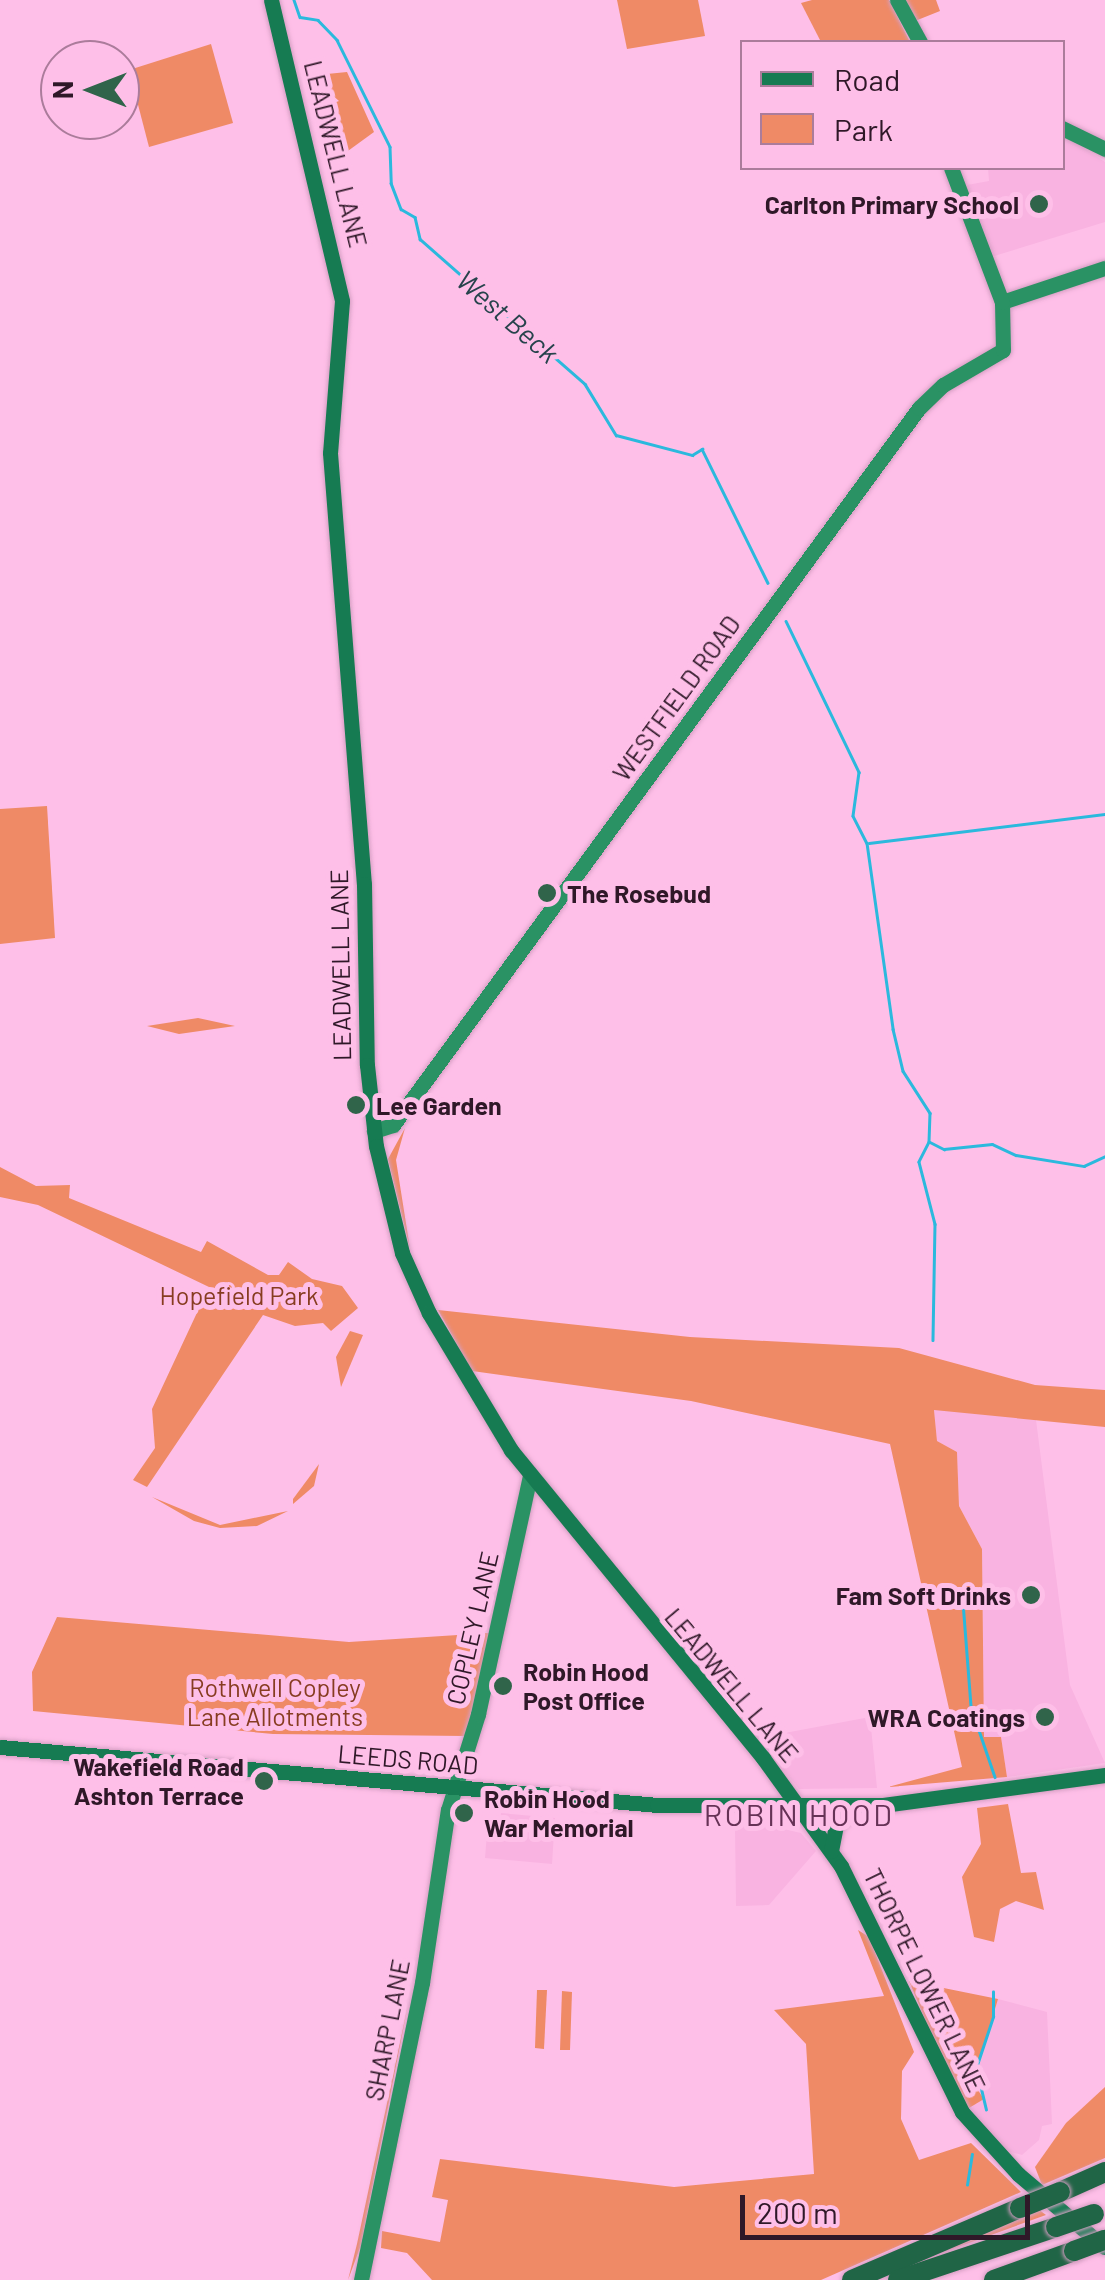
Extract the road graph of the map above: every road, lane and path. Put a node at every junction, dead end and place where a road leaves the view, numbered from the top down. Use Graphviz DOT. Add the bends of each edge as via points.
graph roads {
  1 [pos="271,0"];
  2 [pos="897,0"];
  3 [pos="919,40"];
  4 [pos="1065,129"];
  5 [pos="1105,149"];
  6 [pos="952,170"];
  7 [pos="1105,268"];
  8 [pos="1002,302"];
  9 [pos="374,1131"];
  10 [pos="530,1475"];
  11 [pos="2,1747"];
  12 [pos="772,1769"];
  13 [pos="1105,1776"];
  14 [pos="454,1789"];
  15 [pos="860,1805"];
  16 [pos="757,1806"];
  17 [pos="798,1806"];
  18 [pos="831,1852"];
  19 [pos="1105,2172"];
  20 [pos="1100,2212"];
  21 [pos="1105,2244"];
  22 [pos="361,2280"];
  23 [pos="852,2280"];
  24 [pos="898,2280"];
  25 [pos="994,2280"];
  1 -- 9 [label="main road, LEADWELL LANE" via="342,301 330,474 364,884"];
  2 -- 3 [label="street"];
  4 -- 5 [label="street"];
  6 -- 8 [label="street"];
  7 -- 8 [label="street"];
  8 -- 9 [label="street, WESTFIELD ROAD" via="1003,350 943,385 919,408 513,966 392,1125"];
  9 -- 10 [label="main road, LEADWELL LANE" via="392,1222 414,1284"];
  10 -- 12 [label="main road, LEADWELL LANE"];
  10 -- 14 [label="street, COPLEY LANE" via="478,1714"];
  11 -- 14 [label="main road, LEEDS ROAD"];
  12 -- 16 [label="main road" via="770,1790"];
  12 -- 17 [label="main road, LEADWELL LANE"];
  13 -- 15 [label="main road, LEEDS ROAD"];
  14 -- 16 [label="main road, LEEDS ROAD" via="657,1806"];
  14 -- 22 [label="street, SHARP LANE"];
  15 -- 17 [label="main road, LEEDS ROAD"];
  15 -- 18 [label="main road" via="836,1825"];
  16 -- 17 [label="main road, LEEDS ROAD"];
  17 -- 18 [label="main road, THORPE LOWER LANE"];
  18 -- 21 [label="main road, THORPE LOWER LANE" via="870,1915 917,2032 962,2112 1018,2174"];
  19 -- 23 [label="highway, bridge"];
  20 -- 24 [label="highway, bridge"];
  21 -- 25 [label="highway, bridge"];
}
